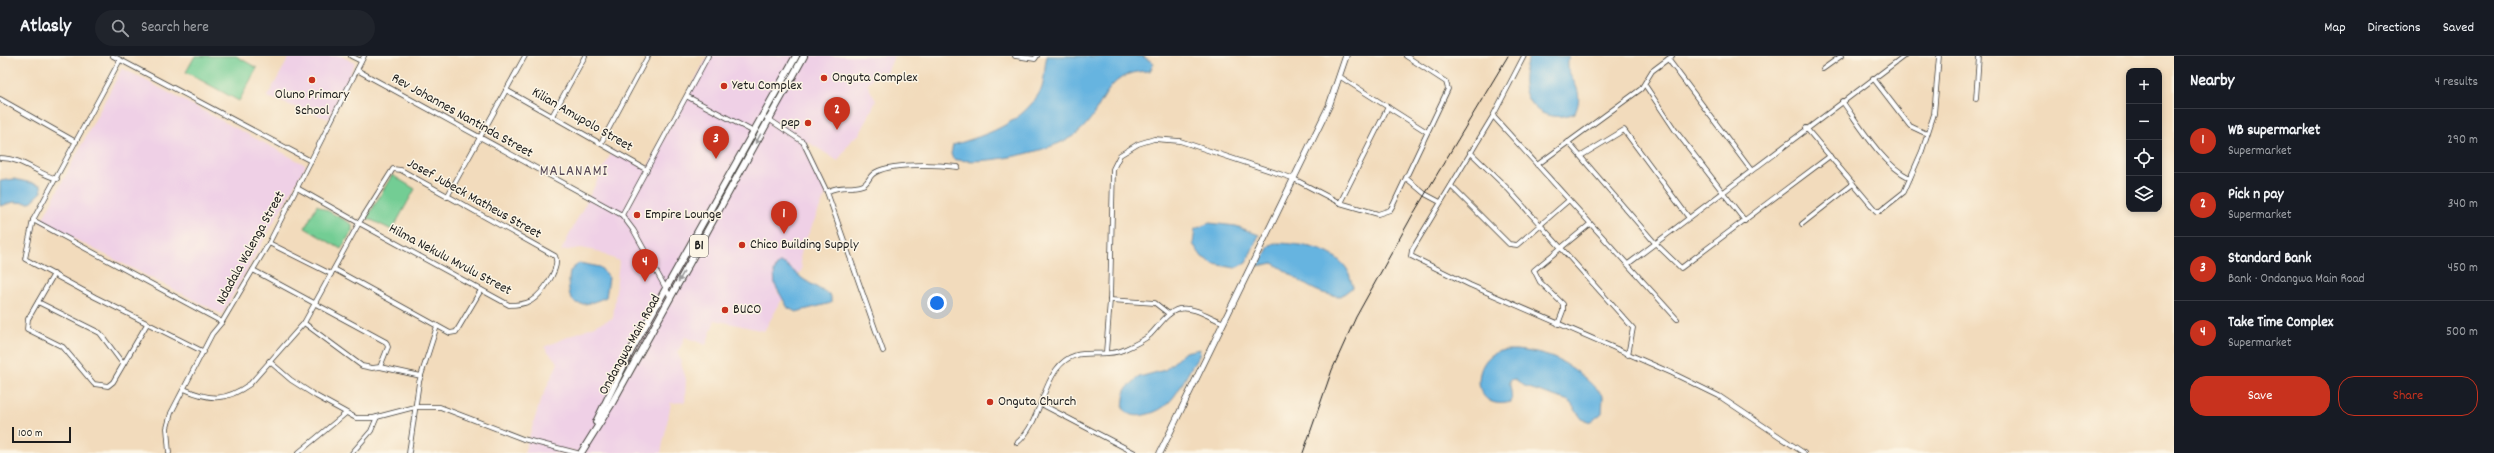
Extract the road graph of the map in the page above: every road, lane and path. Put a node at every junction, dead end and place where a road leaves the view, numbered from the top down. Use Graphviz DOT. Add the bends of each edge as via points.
graph roads {
  1 [pos="113,56"];
  2 [pos="352,56"];
  3 [pos="364,56"];
  4 [pos="525,56"];
  5 [pos="585,56"];
  6 [pos="648,56"];
  7 [pos="708,56"];
  8 [pos="796,56"];
  9 [pos="804,56"];
  10 [pos="1015,56"];
  11 [pos="1037,56"];
  12 [pos="1346,56"];
  13 [pos="1406,56"];
  14 [pos="1524,56"];
  15 [pos="1841,56"];
  16 [pos="1904,56"];
  17 [pos="1939,56"];
  18 [pos="1979,56"];
  19 [pos="1670,57"];
  20 [pos="120,60"];
  21 [pos="361,61"];
  22 [pos="1823,69"];
  23 [pos="357,70"];
  24 [pos="1340,76"];
  25 [pos="1873,78"];
  26 [pos="1645,84"];
  27 [pos="506,90"];
  28 [pos="688,97"];
  29 [pos="1976,98"];
  30 [pos="0,99"];
  31 [pos="1842,102"];
  32 [pos="1388,107"];
  33 [pos="552,116"];
  34 [pos="1492,116"];
  35 [pos="766,117"];
  36 [pos="1806,128"];
  37 [pos="754,132"];
  38 [pos="1427,132"];
  39 [pos="1927,134"];
  40 [pos="480,138"];
  41 [pos="76,142"];
  42 [pos="1568,142"];
  43 [pos="601,143"];
  44 [pos="1470,152"];
  45 [pos="1581,156"];
  46 [pos="1830,156"];
  47 [pos="0,158"];
  48 [pos="311,161"];
  49 [pos="1536,165"];
  50 [pos="958,167"];
  51 [pos="647,170"];
  52 [pos="1751,170"];
  53 [pos="1292,178"];
  54 [pos="1406,178"];
  55 [pos="1910,178"];
  56 [pos="57,179"];
  57 [pos="727,180"];
  58 [pos="734,183"];
  59 [pos="1853,184"];
  60 [pos="1452,186"];
  61 [pos="297,188"];
  62 [pos="827,192"];
  63 [pos="1721,193"];
  64 [pos="447,197"];
  65 [pos="1569,200"];
  66 [pos="1440,202"];
  67 [pos="1340,203"];
  68 [pos="622,215"];
  69 [pos="1688,218"];
  70 [pos="33,220"];
  71 [pos="1745,221"];
  72 [pos="359,223"];
  73 [pos="1590,224"];
  74 [pos="1802,224"];
  75 [pos="1540,225"];
  76 [pos="1655,243"];
  77 [pos="269,244"];
  78 [pos="1560,248"];
  79 [pos="557,260"];
  80 [pos="1628,264"];
  81 [pos="334,269"];
  82 [pos="254,270"];
  83 [pos="54,274"];
  84 [pos="331,274"];
  85 [pos="481,290"];
  86 [pos="666,290"];
  87 [pos="670,296"];
  88 [pos="1110,300"];
  89 [pos="38,302"];
  90 [pos="316,302"];
  91 [pos="1169,314"];
  92 [pos="1677,319"];
  93 [pos="222,322"];
  94 [pos="1222,322"];
  95 [pos="304,323"];
  96 [pos="147,324"];
  97 [pos="1558,324"];
  98 [pos="437,326"];
  99 [pos="883,351"];
  100 [pos="204,352"];
  101 [pos="1106,352"];
  102 [pos="1628,354"];
  103 [pos="269,361"];
  104 [pos="123,364"];
  105 [pos="380,367"];
  106 [pos="421,376"];
  107 [pos="184,389"];
  108 [pos="1041,404"];
  109 [pos="415,407"];
  110 [pos="345,414"];
  111 [pos="377,417"];
  112 [pos="591,435"];
  113 [pos="1017,443"];
  114 [pos="169,453"];
  115 [pos="298,453"];
  116 [pos="352,453"];
  117 [pos="409,453"];
  118 [pos="577,453"];
  119 [pos="581,453"];
  120 [pos="1135,453"];
  121 [pos="1160,453"];
  122 [pos="1804,453"];
  1 -- 20 [label="street"];
  2 -- 21 [label="street"];
  3 -- 21 [label="street, Ndadala Walenga Street"];
  4 -- 27 [label="street"];
  5 -- 33 [label="street"];
  6 -- 43 [label="street"];
  7 -- 28 [label="street"];
  8 -- 35 [label="main road, Ondangwa Main Road / B1"];
  9 -- 35 [label="main road, Ondangwa Main Road / B1"];
  10 -- 11 [label="street" via="1035,59"];
  12 -- 24 [label="street"];
  13 -- 38 [label="street" via="1448,85"];
  14 -- 34 [label="street"];
  15 -- 22 [label="street"];
  16 -- 25 [label="street"];
  17 -- 39 [label="street" via="1934,114"];
  18 -- 29 [label="street"];
  19 -- 26 [label="street" via="1652,71"];
  19 -- 52 [label="street"];
  20 -- 41 [label="street"];
  20 -- 48 [label="street"];
  21 -- 23 [label="street, Ndadala Walenga Street"];
  23 -- 40 [label="street, Rev Johannes Nantinda Street"];
  23 -- 48 [label="street, Ndadala Walenga Street"];
  24 -- 32 [label="street"];
  24 -- 53 [label="street"];
  25 -- 31 [label="street"];
  25 -- 39 [label="street" via="1910,126"];
  26 -- 42 [label="street"];
  26 -- 63 [label="street"];
  27 -- 33 [label="street, Kilian Amupolo Street"];
  27 -- 40 [label="street"];
  28 -- 37 [label="street"];
  28 -- 51 [label="street"];
  30 -- 41 [label="street"];
  31 -- 36 [label="street"];
  31 -- 55 [label="street" via="1890,164 1900,174"];
  32 -- 38 [label="street"];
  32 -- 67 [label="street"];
  33 -- 43 [label="street, Kilian Amupolo Street"];
  34 -- 44 [label="street"];
  34 -- 49 [label="street"];
  35 -- 37 [label="main road, Ondangwa Main Road / B1"];
  35 -- 58 [label="main road, Ondangwa Main Road / B1, one-way"];
  35 -- 62 [label="street" via="803,142"];
  36 -- 46 [label="street"];
  36 -- 52 [label="street"];
  37 -- 57 [label="main road, Ondangwa Main Road / B1"];
  38 -- 54 [label="street"];
  39 -- 55 [label="street"];
  40 -- 64 [label="street"];
  40 -- 68 [label="street, Rev Johannes Nantinda Street"];
  41 -- 56 [label="street"];
  42 -- 45 [label="street"];
  42 -- 49 [label="street"];
  43 -- 51 [label="street, Kilian Amupolo Street"];
  44 -- 60 [label="street"];
  44 -- 75 [label="street"];
  45 -- 69 [label="street" via="1624,130"];
  45 -- 76 [label="street"];
  46 -- 59 [label="street"];
  46 -- 71 [label="street"];
  47 -- 56 [label="street" via="19,160"];
  48 -- 61 [label="street, Ndadala Walenga Street"];
  49 -- 65 [label="street"];
  50 -- 62 [label="street" via="897,167 873,174 865,184 837,187"];
  51 -- 68 [label="street"];
  52 -- 63 [label="street"];
  53 -- 67 [label="street"];
  53 -- 88 [label="street" via="1180,140 1154,139 1138,144 1120,156 1113,169"];
  53 -- 94 [label="street"];
  54 -- 66 [label="street" via="1425,194"];
  54 -- 67 [label="street" via="1393,205 1385,212 1378,214"];
  55 -- 59 [label="street" via="1900,196 1880,212 1876,211"];
  56 -- 70 [label="street"];
  57 -- 58 [label="main road"];
  57 -- 86 [label="main road, Ondangwa Main Road / B1"];
  58 -- 87 [label="main road, Ondangwa Main Road / B1, one-way"];
  59 -- 74 [label="street"];
  60 -- 66 [label="street"];
  60 -- 75 [label="street" via="1509,244 1517,245"];
  61 -- 72 [label="street, Hilma Nekulu Mvulu Street"];
  61 -- 77 [label="street, Ndadala Walenga Street"];
  62 -- 99 [label="street"];
  63 -- 69 [label="street"];
  63 -- 71 [label="street"];
  64 -- 72 [label="street, Josef Jubeck Matheus Street" via="399,169 394,169"];
  64 -- 79 [label="street, Josef Jubeck Matheus Street"];
  65 -- 73 [label="street"];
  65 -- 75 [label="street"];
  66 -- 97 [label="street" via="1411,256"];
  68 -- 86 [label="street, Rev Johannes Nantinda Street" via="634,231"];
  69 -- 76 [label="street"];
  70 -- 83 [label="street" via="25,259"];
  70 -- 93 [label="street"];
  71 -- 76 [label="street" via="1683,268"];
  72 -- 81 [label="street"];
  72 -- 85 [label="street, Hilma Nekulu Mvulu Street"];
  73 -- 78 [label="street"];
  73 -- 80 [label="street"];
  75 -- 78 [label="street"];
  76 -- 80 [label="street"];
  77 -- 82 [label="street, Ndadala Walenga Street"];
  77 -- 84 [label="street"];
  78 -- 97 [label="street" via="1534,270 1540,282 1563,304"];
  78 -- 102 [label="street" via="1633,328"];
  79 -- 85 [label="street, Hilma Nekulu Mvulu Street" via="538,296 525,303 509,305"];
  80 -- 92 [label="street"];
  81 -- 84 [label="street"];
  81 -- 98 [label="street"];
  82 -- 90 [label="street"];
  82 -- 93 [label="street, Ndadala Walenga Street"];
  83 -- 89 [label="street"];
  83 -- 96 [label="street"];
  84 -- 90 [label="street"];
  85 -- 98 [label="street" via="456,332 450,333"];
  86 -- 87 [label="street, Rev Johannes Nantinda Street"];
  86 -- 112 [label="main road, Ondangwa Main Road / B1" via="632,349"];
  87 -- 112 [label="main road, Ondangwa Main Road / B1" via="611,405"];
  88 -- 91 [label="street" via="1156,303"];
  88 -- 101 [label="street"];
  89 -- 104 [label="street" via="100,333"];
  89 -- 104 [label="street" via="28,319 28,329 65,349 94,384 108,386"];
  90 -- 95 [label="street"];
  90 -- 105 [label="street" via="386,342 388,347"];
  91 -- 94 [label="street" via="1178,309 1189,308"];
  91 -- 101 [label="street" via="1149,336 1121,351"];
  93 -- 100 [label="street, Ndadala Walenga Street" via="212,334"];
  94 -- 121 [label="street"];
  95 -- 103 [label="street"];
  95 -- 105 [label="street" via="362,366"];
  96 -- 100 [label="street"];
  96 -- 104 [label="street"];
  97 -- 102 [label="street"];
  98 -- 106 [label="street"];
  100 -- 107 [label="street, Ndadala Walenga Street"];
  101 -- 108 [label="street" via="1072,356 1056,371"];
  102 -- 122 [label="street" via="1719,396"];
  103 -- 107 [label="street" via="250,384 226,396 208,398"];
  103 -- 110 [label="street" via="292,380"];
  105 -- 106 [label="street"];
  106 -- 109 [label="street"];
  107 -- 114 [label="street, Ndadala Walenga Street" via="171,413 167,428"];
  108 -- 113 [label="street" via="1024,437"];
  108 -- 120 [label="street"];
  109 -- 111 [label="street"];
  109 -- 117 [label="street"];
  109 -- 118 [label="street" via="440,407 523,439"];
  110 -- 111 [label="street" via="356,418"];
  110 -- 115 [label="street"];
  111 -- 116 [label="street" via="371,431"];
  112 -- 119 [label="main road, Ondangwa Main Road / B1"];
}
